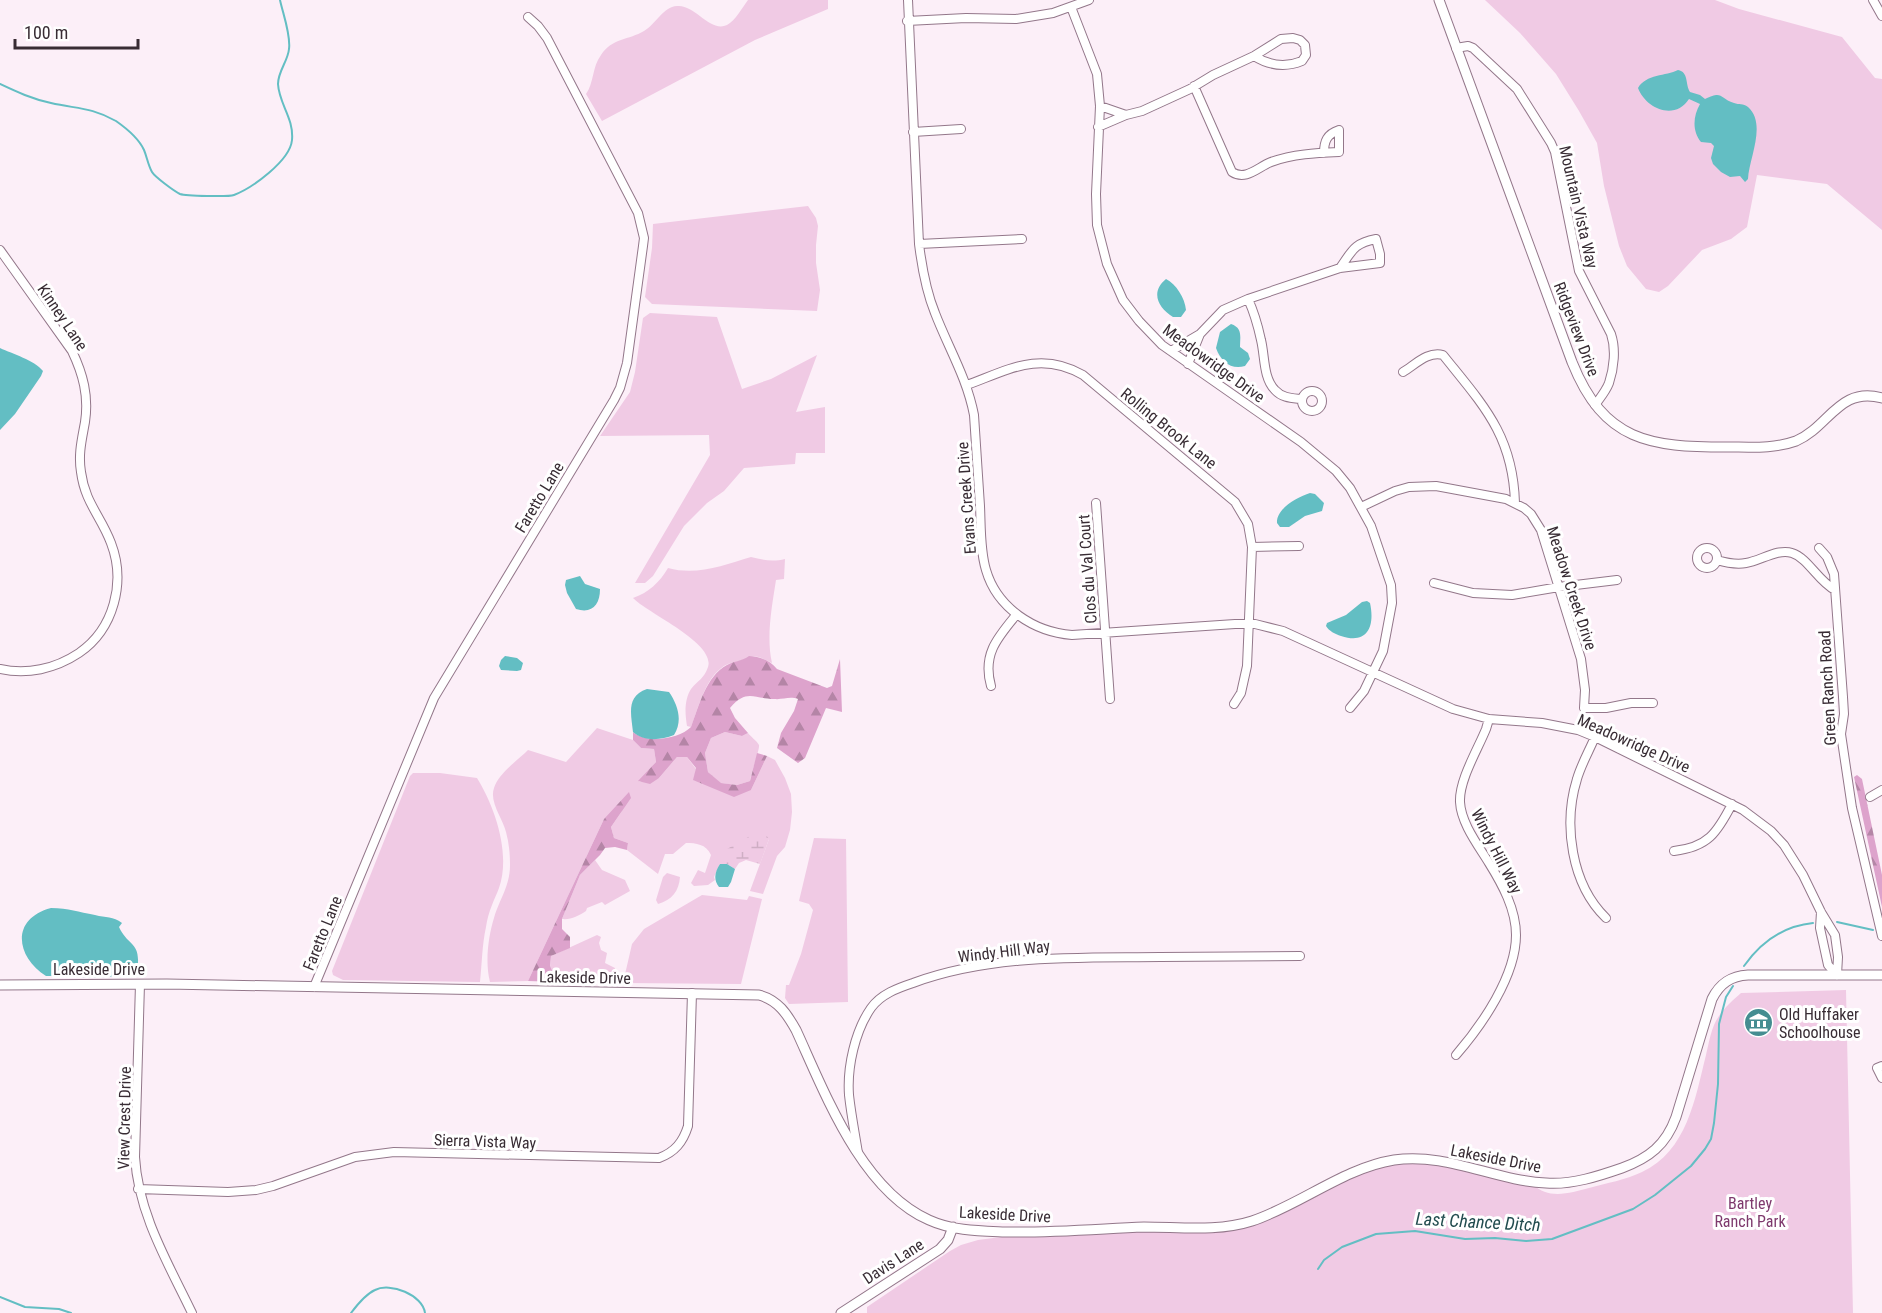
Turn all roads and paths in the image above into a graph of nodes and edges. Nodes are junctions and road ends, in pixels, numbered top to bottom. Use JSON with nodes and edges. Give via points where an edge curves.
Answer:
{"nodes":[{"id":1,"x":908,"y":0,"type":"edge"},
{"id":2,"x":1089,"y":0,"type":"edge"},
{"id":3,"x":1439,"y":0,"type":"edge"},
{"id":4,"x":1873,"y":0,"type":"edge"},
{"id":5,"x":1071,"y":7,"type":"junction"},
{"id":6,"x":1882,"y":16,"type":"edge"},
{"id":7,"x":528,"y":17,"type":"dead end"},
{"id":8,"x":907,"y":21,"type":"junction"},
{"id":9,"x":1456,"y":48,"type":"junction"},
{"id":10,"x":1254,"y":56,"type":"junction"},
{"id":11,"x":1194,"y":86,"type":"junction"},
{"id":12,"x":1100,"y":106,"type":"junction"},
{"id":13,"x":1126,"y":115,"type":"junction"},
{"id":14,"x":1098,"y":127,"type":"junction"},
{"id":15,"x":962,"y":129,"type":"dead end"},
{"id":16,"x":913,"y":132,"type":"junction"},
{"id":17,"x":1324,"y":153,"type":"dead end"},
{"id":18,"x":1022,"y":239,"type":"dead end"},
{"id":19,"x":919,"y":244,"type":"junction"},
{"id":20,"x":0,"y":250,"type":"edge"},
{"id":21,"x":1340,"y":268,"type":"junction"},
{"id":22,"x":1248,"y":299,"type":"junction"},
{"id":23,"x":1200,"y":334,"type":"junction"},
{"id":24,"x":1171,"y":351,"type":"junction"},
{"id":25,"x":1188,"y":364,"type":"junction"},
{"id":26,"x":1403,"y":372,"type":"dead end"},
{"id":27,"x":967,"y":385,"type":"junction"},
{"id":28,"x":1882,"y":398,"type":"edge"},
{"id":29,"x":1301,"y":399,"type":"dead end"},
{"id":30,"x":1595,"y":405,"type":"junction"},
{"id":31,"x":1515,"y":503,"type":"junction"},
{"id":32,"x":1096,"y":504,"type":"dead end"},
{"id":33,"x":1361,"y":507,"type":"junction"},
{"id":34,"x":1299,"y":546,"type":"dead end"},
{"id":35,"x":1252,"y":547,"type":"junction"},
{"id":36,"x":1819,"y":548,"type":"dead end"},
{"id":37,"x":1717,"y":560,"type":"dead end"},
{"id":38,"x":1617,"y":580,"type":"dead end"},
{"id":39,"x":1434,"y":583,"type":"dead end"},
{"id":40,"x":1559,"y":586,"type":"junction"},
{"id":41,"x":1835,"y":590,"type":"junction"},
{"id":42,"x":1017,"y":614,"type":"junction"},
{"id":43,"x":1248,"y":624,"type":"junction"},
{"id":44,"x":1106,"y":633,"type":"junction"},
{"id":45,"x":0,"y":669,"type":"edge"},
{"id":46,"x":1376,"y":674,"type":"junction"},
{"id":47,"x":991,"y":686,"type":"dead end"},
{"id":48,"x":1110,"y":699,"type":"dead end"},
{"id":49,"x":1234,"y":704,"type":"dead end"},
{"id":50,"x":1653,"y":704,"type":"dead end"},
{"id":51,"x":1350,"y":708,"type":"dead end"},
{"id":52,"x":1489,"y":719,"type":"junction"},
{"id":53,"x":1595,"y":737,"type":"junction"},
{"id":54,"x":1882,"y":790,"type":"edge"},
{"id":55,"x":1870,"y":797,"type":"dead end"},
{"id":56,"x":1732,"y":804,"type":"junction"},
{"id":57,"x":1674,"y":851,"type":"dead end"},
{"id":58,"x":1821,"y":912,"type":"junction"},
{"id":59,"x":1606,"y":918,"type":"dead end"},
{"id":60,"x":1882,"y":936,"type":"edge"},
{"id":61,"x":1300,"y":956,"type":"dead end"},
{"id":62,"x":1838,"y":975,"type":"junction"},
{"id":63,"x":1882,"y":975,"type":"edge"},
{"id":64,"x":140,"y":984,"type":"junction"},
{"id":65,"x":0,"y":985,"type":"edge"},
{"id":66,"x":314,"y":987,"type":"junction"},
{"id":67,"x":692,"y":993,"type":"junction"},
{"id":68,"x":1456,"y":1055,"type":"dead end"},
{"id":69,"x":1880,"y":1067,"type":"edge"},
{"id":70,"x":1882,"y":1078,"type":"edge"},
{"id":71,"x":859,"y":1154,"type":"junction"},
{"id":72,"x":138,"y":1190,"type":"junction"},
{"id":73,"x":953,"y":1227,"type":"junction"},
{"id":74,"x":192,"y":1313,"type":"edge"},
{"id":75,"x":841,"y":1313,"type":"edge"}],
"edges":[{"from":1,"to":8,"type":"street","name":"Evans Creek Drive"},
{"from":2,"to":5,"type":"street"},
{"from":3,"to":9,"type":"street","name":"Ridgeview Drive"},
{"from":4,"to":6,"type":"street"},
{"from":5,"to":8,"type":"street","via":[[1016,19]]},
{"from":5,"to":12,"type":"street","name":"Meadowridge Drive","via":[[1097,74]]},
{"from":7,"to":66,"type":"street","name":"Faretto Lane","via":[[547,38],[639,213],[644,238],[627,363],[614,400],[434,698]]},
{"from":8,"to":16,"type":"street","name":"Evans Creek Drive"},
{"from":9,"to":30,"type":"street","name":"Ridgeview Drive","via":[[1572,362]]},
{"from":9,"to":30,"type":"street","name":"Mountain Vista Way","via":[[1473,48],[1512,84],[1555,152],[1579,271],[1614,343],[1608,385]]},
{"from":10,"to":10,"type":"street","via":[[1281,39],[1300,40],[1306,50],[1302,61],[1287,66]]},
{"from":10,"to":11,"type":"street"},
{"from":11,"to":13,"type":"street"},
{"from":11,"to":17,"type":"street","via":[[1232,172],[1238,176],[1286,157]]},
{"from":12,"to":13,"type":"street"},
{"from":12,"to":14,"type":"street","name":"Meadowridge Drive"},
{"from":13,"to":14,"type":"street"},
{"from":14,"to":24,"type":"street","name":"Meadowridge Drive","via":[[1097,225],[1107,264],[1123,300]]},
{"from":15,"to":16,"type":"street"},
{"from":16,"to":19,"type":"street","name":"Evans Creek Drive"},
{"from":18,"to":19,"type":"street"},
{"from":19,"to":27,"type":"street","name":"Evans Creek Drive","via":[[934,313]]},
{"from":20,"to":45,"type":"street","name":"Kinney Lane","via":[[79,366],[86,406],[80,471],[91,506],[111,542],[118,577],[110,616],[86,648],[43,669]]},
{"from":21,"to":21,"type":"street","via":[[1380,263],[1376,239],[1354,247]]},
{"from":21,"to":22,"type":"street"},
{"from":22,"to":23,"type":"street","via":[[1223,310]]},
{"from":22,"to":29,"type":"street","via":[[1270,384],[1283,396]]},
{"from":23,"to":24,"type":"street"},
{"from":23,"to":25,"type":"street"},
{"from":24,"to":25,"type":"street","name":"Meadowridge Drive"},
{"from":25,"to":33,"type":"street","name":"Meadowridge Drive","via":[[1319,456],[1350,488]]},
{"from":26,"to":31,"type":"street","via":[[1435,353],[1443,355],[1497,428],[1507,449]]},
{"from":27,"to":35,"type":"street","name":"Rolling Brook Lane","via":[[1026,364],[1051,363],[1073,369],[1227,494],[1245,518]]},
{"from":27,"to":42,"type":"street","name":"Evans Creek Drive","via":[[974,415],[983,558],[995,589]]},
{"from":28,"to":30,"type":"street","name":"Ridgeview Drive","via":[[1862,395],[1851,399],[1804,437],[1765,447],[1683,447],[1657,443],[1622,429]]},
{"from":31,"to":33,"type":"street","name":"Meadow Creek Drive","via":[[1422,485],[1395,490]]},
{"from":31,"to":40,"type":"street","name":"Meadow Creek Drive","via":[[1537,522]]},
{"from":32,"to":44,"type":"street","name":"Clos du Val Court"},
{"from":33,"to":46,"type":"street","name":"Meadowridge Drive","via":[[1392,593]]},
{"from":34,"to":35,"type":"street"},
{"from":35,"to":43,"type":"street","name":"Rolling Brook Lane"},
{"from":36,"to":41,"type":"street","name":"Green Ranch Road","via":[[1831,565]]},
{"from":37,"to":41,"type":"street","via":[[1739,564],[1788,552]]},
{"from":38,"to":40,"type":"street"},
{"from":39,"to":40,"type":"street","via":[[1493,595],[1531,593]]},
{"from":40,"to":50,"type":"street","name":"Meadow Creek Drive","via":[[1581,659],[1584,708]]},
{"from":41,"to":60,"type":"street","name":"Green Ranch Road","via":[[1844,706],[1842,742],[1852,808]]},
{"from":42,"to":44,"type":"street","name":"Evans Creek Drive","via":[[1034,626],[1058,634]]},
{"from":42,"to":47,"type":"street","via":[[990,653]]},
{"from":43,"to":44,"type":"street","name":"Evans Creek Drive"},
{"from":43,"to":46,"type":"street","name":"Evans Creek Drive","via":[[1284,631]]},
{"from":43,"to":49,"type":"street","name":"Rolling Brook Lane","via":[[1247,666],[1241,693]]},
{"from":44,"to":48,"type":"street","name":"Clos du Val Court"},
{"from":46,"to":51,"type":"street"},
{"from":46,"to":52,"type":"street","name":"Meadowridge Drive","via":[[1453,709]]},
{"from":52,"to":53,"type":"street","name":"Meadowridge Drive","via":[[1560,726]]},
{"from":52,"to":68,"type":"street","name":"Windy Hill Way","via":[[1460,792],[1460,804],[1463,818],[1500,880],[1516,934],[1506,978],[1476,1032]]},
{"from":53,"to":56,"type":"street","name":"Meadowridge Drive"},
{"from":53,"to":59,"type":"street","via":[[1576,780],[1570,831],[1581,879],[1595,908]]},
{"from":54,"to":55,"type":"street"},
{"from":56,"to":57,"type":"street","via":[[1722,824],[1705,842]]},
{"from":56,"to":58,"type":"street","name":"Meadowridge Drive","via":[[1758,820],[1790,853]]},
{"from":58,"to":62,"type":"street","via":[[1834,935]]},
{"from":58,"to":62,"type":"street","via":[[1820,928],[1828,965]]},
{"from":61,"to":71,"type":"street","name":"Windy Hill Way","via":[[1028,959],[954,971],[891,992],[867,1015],[851,1062],[849,1098]]},
{"from":62,"to":63,"type":"street","name":"Lakeside Drive"},
{"from":62,"to":73,"type":"street","name":"Lakeside Drive","via":[[1742,975],[1723,983],[1712,999],[1676,1117],[1665,1140],[1644,1158],[1600,1174],[1542,1183],[1435,1161],[1399,1160],[1367,1168],[1233,1226],[1054,1232]]},
{"from":64,"to":65,"type":"street","name":"Lakeside Drive"},
{"from":64,"to":66,"type":"street","name":"Lakeside Drive"},
{"from":64,"to":72,"type":"street","name":"View Crest Drive","via":[[135,1157]]},
{"from":66,"to":67,"type":"street","name":"Lakeside Drive"},
{"from":67,"to":71,"type":"street","name":"Lakeside Drive","via":[[759,995],[777,1004],[796,1030]]},
{"from":67,"to":72,"type":"street","name":"Sierra Vista Way","via":[[688,1126],[681,1143],[668,1155],[651,1159],[384,1152],[355,1156],[256,1190]]},
{"from":69,"to":70,"type":"street"},
{"from":71,"to":73,"type":"street","name":"Lakeside Drive","via":[[906,1208]]},
{"from":72,"to":74,"type":"street","name":"View Crest Drive"},
{"from":73,"to":75,"type":"street","name":"Davis Lane","via":[[940,1249]]}]}
